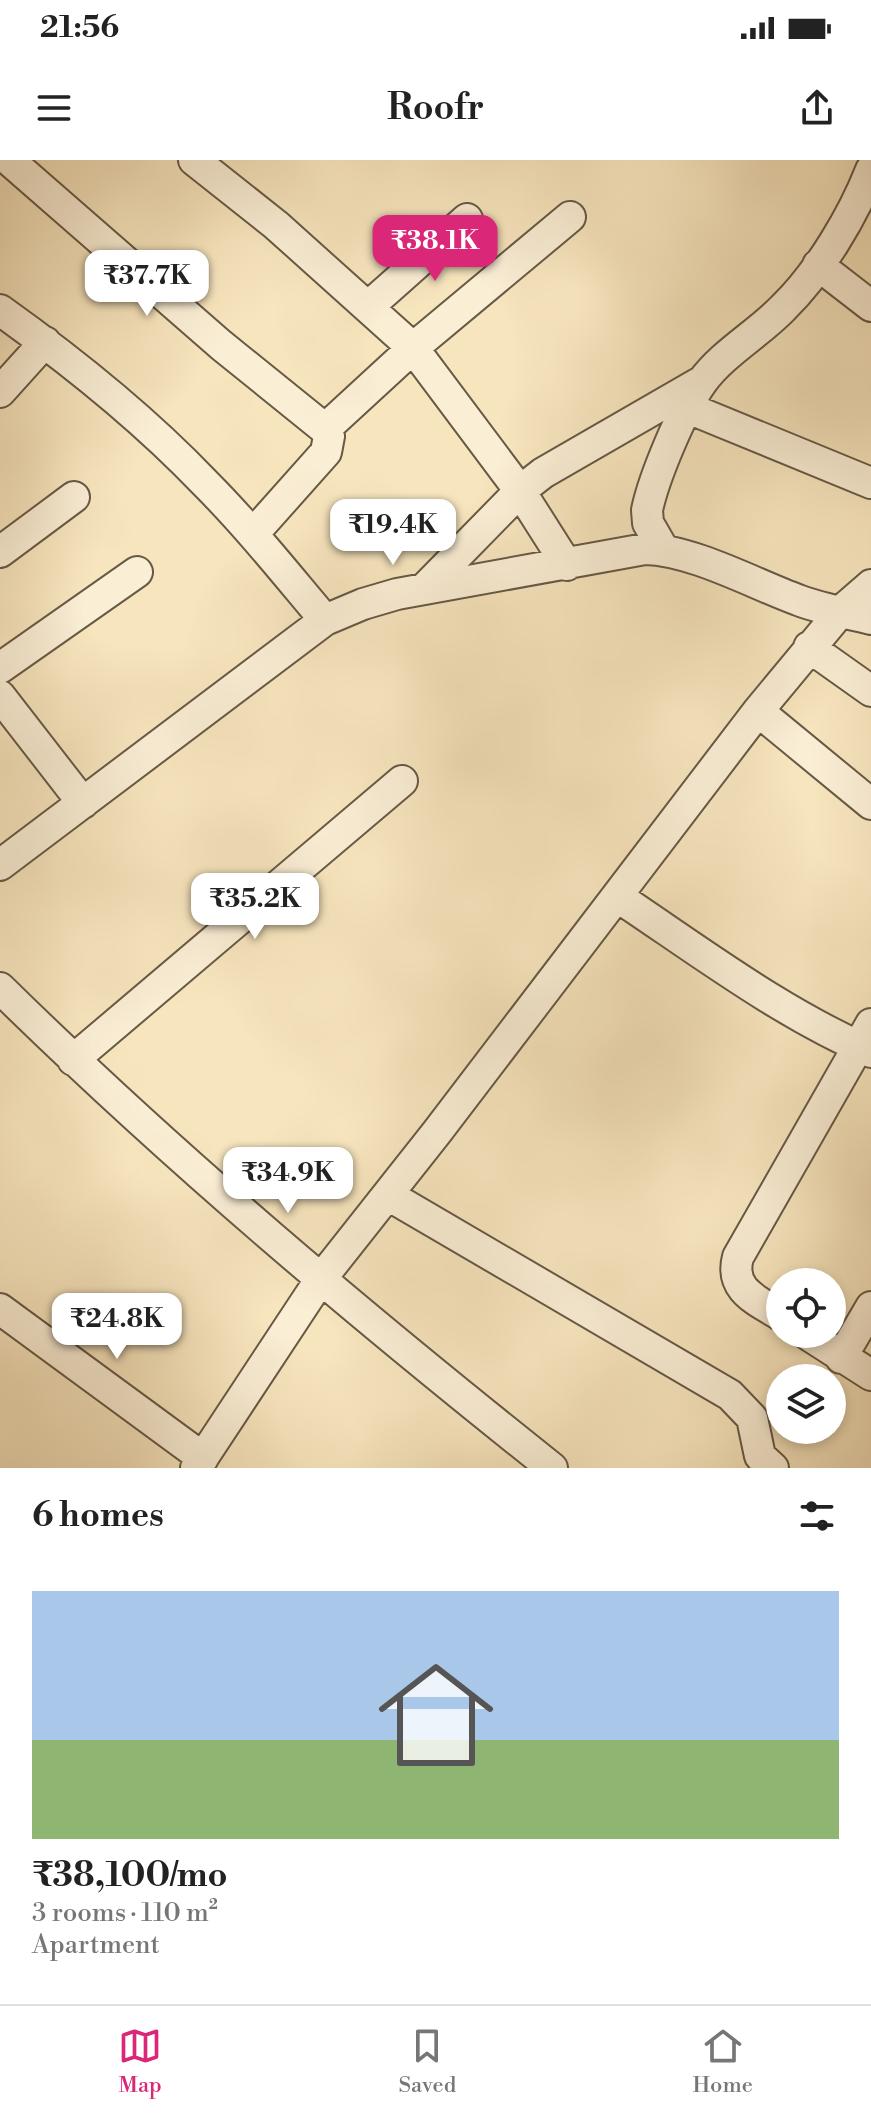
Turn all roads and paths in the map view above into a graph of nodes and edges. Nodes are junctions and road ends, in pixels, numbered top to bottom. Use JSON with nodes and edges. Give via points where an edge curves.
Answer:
{"nodes":[{"id":1,"x":9,"y":160,"type":"edge"},
{"id":2,"x":213,"y":165,"type":"edge"},
{"id":3,"x":868,"y":188,"type":"edge"},
{"id":4,"x":570,"y":217,"type":"dead end"},
{"id":5,"x":467,"y":219,"type":"dead end"},
{"id":6,"x":818,"y":265,"type":"junction"},
{"id":7,"x":871,"y":306,"type":"edge"},
{"id":8,"x":368,"y":307,"type":"junction"},
{"id":9,"x":0,"y":310,"type":"edge"},
{"id":10,"x":45,"y":342,"type":"junction"},
{"id":11,"x":413,"y":348,"type":"junction"},
{"id":12,"x":0,"y":392,"type":"edge"},
{"id":13,"x":678,"y":405,"type":"junction"},
{"id":14,"x":325,"y":429,"type":"junction"},
{"id":15,"x":871,"y":483,"type":"edge"},
{"id":16,"x":520,"y":491,"type":"junction"},
{"id":17,"x":74,"y":497,"type":"dead end"},
{"id":18,"x":253,"y":534,"type":"junction"},
{"id":19,"x":663,"y":549,"type":"junction"},
{"id":20,"x":0,"y":552,"type":"edge"},
{"id":21,"x":567,"y":565,"type":"junction"},
{"id":22,"x":137,"y":572,"type":"dead end"},
{"id":23,"x":871,"y":585,"type":"edge"},
{"id":24,"x":424,"y":589,"type":"junction"},
{"id":25,"x":841,"y":611,"type":"junction"},
{"id":26,"x":871,"y":619,"type":"edge"},
{"id":27,"x":325,"y":620,"type":"junction"},
{"id":28,"x":809,"y":647,"type":"junction"},
{"id":29,"x":0,"y":668,"type":"edge"},
{"id":30,"x":871,"y":691,"type":"edge"},
{"id":31,"x":0,"y":696,"type":"edge"},
{"id":32,"x":758,"y":711,"type":"junction"},
{"id":33,"x":402,"y":781,"type":"dead end"},
{"id":34,"x":83,"y":803,"type":"junction"},
{"id":35,"x":871,"y":804,"type":"edge"},
{"id":36,"x":0,"y":865,"type":"edge"},
{"id":37,"x":618,"y":897,"type":"junction"},
{"id":38,"x":6,"y":1006,"type":"edge"},
{"id":39,"x":867,"y":1041,"type":"edge"},
{"id":40,"x":73,"y":1060,"type":"junction"},
{"id":41,"x":388,"y":1195,"type":"junction"},
{"id":42,"x":320,"y":1280,"type":"junction"},
{"id":43,"x":766,"y":1305,"type":"edge"},
{"id":44,"x":871,"y":1307,"type":"edge"},
{"id":45,"x":0,"y":1309,"type":"edge"},
{"id":46,"x":827,"y":1348,"type":"edge"},
{"id":47,"x":841,"y":1358,"type":"junction"},
{"id":48,"x":871,"y":1375,"type":"edge"},
{"id":49,"x":199,"y":1463,"type":"edge"},
{"id":50,"x":552,"y":1468,"type":"edge"},
{"id":51,"x":773,"y":1468,"type":"edge"}],
"edges":[{"from":1,"to":14,"type":"street"},
{"from":2,"to":8,"type":"street"},
{"from":3,"to":6,"type":"street"},
{"from":4,"to":11,"type":"street"},
{"from":5,"to":8,"type":"street"},
{"from":6,"to":7,"type":"street"},
{"from":6,"to":13,"type":"street","via":[[785,307]]},
{"from":8,"to":11,"type":"street"},
{"from":9,"to":10,"type":"street"},
{"from":10,"to":12,"type":"street"},
{"from":10,"to":18,"type":"street","via":[[162,441]]},
{"from":11,"to":14,"type":"street"},
{"from":11,"to":16,"type":"street"},
{"from":13,"to":15,"type":"street"},
{"from":13,"to":16,"type":"street","via":[[543,473]]},
{"from":13,"to":19,"type":"street","via":[[647,510],[648,523]]},
{"from":14,"to":18,"type":"street","via":[[326,452]]},
{"from":16,"to":21,"type":"street"},
{"from":16,"to":24,"type":"street"},
{"from":17,"to":20,"type":"street"},
{"from":18,"to":27,"type":"street"},
{"from":19,"to":21,"type":"street"},
{"from":19,"to":25,"type":"street"},
{"from":21,"to":24,"type":"street"},
{"from":22,"to":29,"type":"street"},
{"from":23,"to":25,"type":"street"},
{"from":24,"to":27,"type":"street"},
{"from":25,"to":26,"type":"street"},
{"from":25,"to":28,"type":"street"},
{"from":27,"to":34,"type":"street"},
{"from":28,"to":30,"type":"street"},
{"from":28,"to":32,"type":"street"},
{"from":31,"to":34,"type":"street"},
{"from":32,"to":35,"type":"street"},
{"from":32,"to":37,"type":"street"},
{"from":33,"to":40,"type":"street"},
{"from":34,"to":36,"type":"street"},
{"from":37,"to":39,"type":"street","via":[[743,980]]},
{"from":37,"to":41,"type":"street"},
{"from":38,"to":40,"type":"street"},
{"from":39,"to":43,"type":"street","via":[[738,1257],[737,1281]]},
{"from":40,"to":42,"type":"street"},
{"from":41,"to":42,"type":"street"},
{"from":41,"to":51,"type":"street","via":[[730,1395],[752,1418],[760,1456]]},
{"from":42,"to":49,"type":"street"},
{"from":42,"to":50,"type":"street"},
{"from":44,"to":47,"type":"street"},
{"from":45,"to":49,"type":"street"},
{"from":46,"to":47,"type":"street"},
{"from":47,"to":48,"type":"street"}]}
